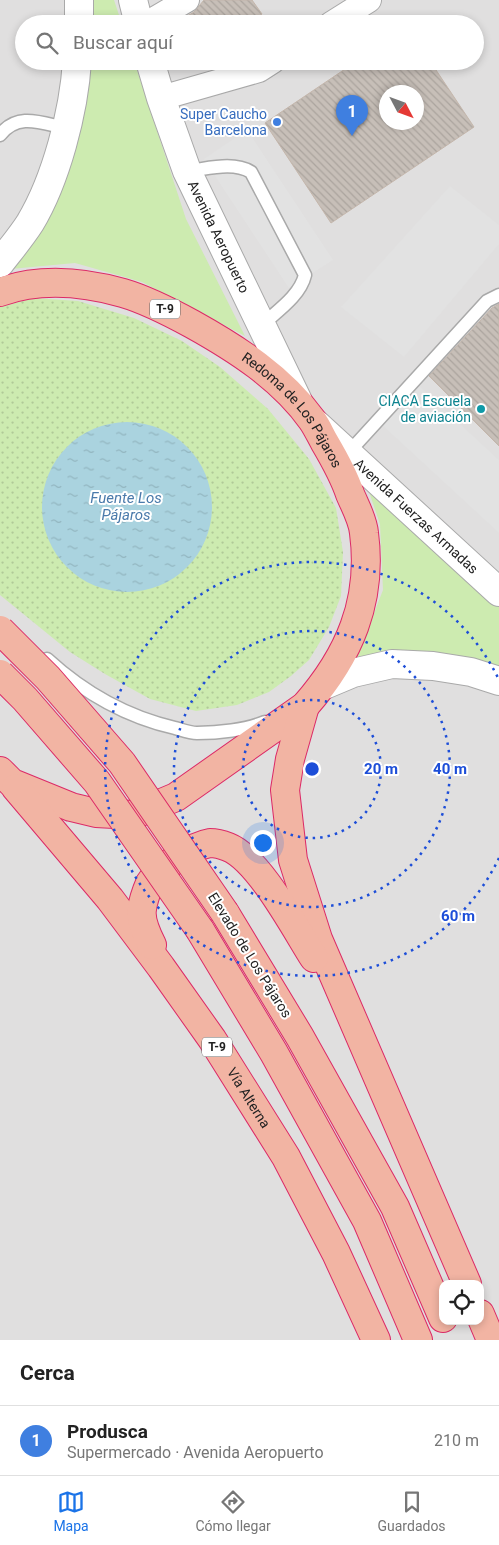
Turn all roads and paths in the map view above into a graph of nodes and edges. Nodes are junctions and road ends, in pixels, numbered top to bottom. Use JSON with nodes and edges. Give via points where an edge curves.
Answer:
{"nodes":[{"id":1,"x":79,"y":0,"type":"edge"},
{"id":2,"x":132,"y":0,"type":"edge"},
{"id":3,"x":187,"y":0,"type":"edge"},
{"id":4,"x":368,"y":0,"type":"edge"},
{"id":5,"x":79,"y":15,"type":"edge"},
{"id":6,"x":136,"y":15,"type":"edge"},
{"id":7,"x":161,"y":15,"type":"edge"},
{"id":8,"x":345,"y":15,"type":"edge"},
{"id":9,"x":76,"y":70,"type":"edge"},
{"id":10,"x":153,"y":70,"type":"edge"},
{"id":11,"x":259,"y":70,"type":"edge"},
{"id":12,"x":161,"y":98,"type":"junction"},
{"id":13,"x":65,"y":128,"type":"junction"},
{"id":14,"x":0,"y":135,"type":"edge"},
{"id":15,"x":187,"y":171,"type":"junction"},
{"id":16,"x":0,"y":263,"type":"edge"},
{"id":17,"x":0,"y":292,"type":"edge"},
{"id":18,"x":499,"y":295,"type":"edge"},
{"id":19,"x":262,"y":325,"type":"junction"},
{"id":20,"x":307,"y":414,"type":"junction"},
{"id":21,"x":349,"y":452,"type":"junction"},
{"id":22,"x":496,"y":583,"type":"edge"},
{"id":23,"x":3,"y":625,"type":"edge"},
{"id":24,"x":0,"y":674,"type":"edge"},
{"id":25,"x":499,"y":681,"type":"edge"},
{"id":26,"x":313,"y":696,"type":"junction"},
{"id":27,"x":6,"y":777,"type":"edge"},
{"id":28,"x":161,"y":967,"type":"junction"},
{"id":29,"x":356,"y":1025,"type":"junction"},
{"id":30,"x":465,"y":1280,"type":"edge"},
{"id":31,"x":439,"y":1311,"type":"edge"},
{"id":32,"x":484,"y":1323,"type":"edge"},
{"id":33,"x":445,"y":1325,"type":"edge"},
{"id":34,"x":376,"y":1340,"type":"edge"},
{"id":35,"x":418,"y":1340,"type":"edge"},
{"id":36,"x":452,"y":1340,"type":"edge"},
{"id":37,"x":491,"y":1340,"type":"edge"}],
"edges":[{"from":1,"to":5,"type":"street"},
{"from":2,"to":6,"type":"street"},
{"from":3,"to":7,"type":"street"},
{"from":4,"to":8,"type":"street"},
{"from":9,"to":13,"type":"street"},
{"from":10,"to":12,"type":"street","name":"Avenida Aeropuerto"},
{"from":11,"to":12,"type":"street"},
{"from":12,"to":15,"type":"street","name":"Avenida Aeropuerto"},
{"from":13,"to":14,"type":"lane","via":[[24,120],[13,123]]},
{"from":13,"to":16,"type":"street","via":[[54,170],[30,222]]},
{"from":15,"to":19,"type":"street","name":"Avenida Aeropuerto"},
{"from":15,"to":19,"type":"lane","via":[[233,166],[251,172],[306,275],[295,295]]},
{"from":17,"to":20,"type":"highway","name":"Redoma de Los Pájaros","number":"T-9","via":[[41,284],[80,284],[124,293],[166,309],[248,358],[275,380]]},
{"from":18,"to":21,"type":"lane","via":[[487,301]]},
{"from":19,"to":20,"type":"street","name":"Avenida Aeropuerto"},
{"from":20,"to":21,"type":"street","name":"Avenida Fuerzas Armadas","number":"T-9"},
{"from":20,"to":26,"type":"highway","name":"Redoma de Los Pájaros","number":"T-9","via":[[342,472],[364,531],[366,562],[364,594],[354,628],[342,656]]},
{"from":21,"to":22,"type":"street","name":"Avenida Fuerzas Armadas","number":"T-9"},
{"from":23,"to":26,"type":"lane","via":[[105,702],[154,723],[196,733],[252,728]]},
{"from":23,"to":31,"type":"highway","name":"Elevado de Los Pájaros","bridge":true,"via":[[122,763],[226,913],[395,1207]]},
{"from":24,"to":35,"type":"highway","bridge":true,"via":[[97,782],[200,930],[274,1052],[367,1221]]},
{"from":25,"to":26,"type":"street","number":"T-9","via":[[471,672],[392,664],[353,673]]},
{"from":26,"to":27,"type":"highway","name":"Redoma de Los Pájaros","number":"T-9","via":[[176,797],[133,815],[96,813],[71,807]]},
{"from":26,"to":29,"type":"highway","number":"T-9","via":[[290,759],[285,790],[293,860],[318,939]]},
{"from":27,"to":28,"type":"highway","name":"Vía Alterna","number":"T-9","via":[[60,838]]},
{"from":28,"to":29,"type":"highway","number":"T-9","via":[[144,929],[141,910],[150,883],[173,860],[198,847],[211,843],[229,847],[246,860],[271,890]]},
{"from":28,"to":34,"type":"highway","name":"Vía Alterna","number":"T-9","via":[[212,1039],[286,1156]]},
{"from":29,"to":30,"type":"highway","number":"T-9"},
{"from":32,"to":37,"type":"highway"},
{"from":33,"to":36,"type":"highway","name":"Elevado de Los Pájaros"}]}
